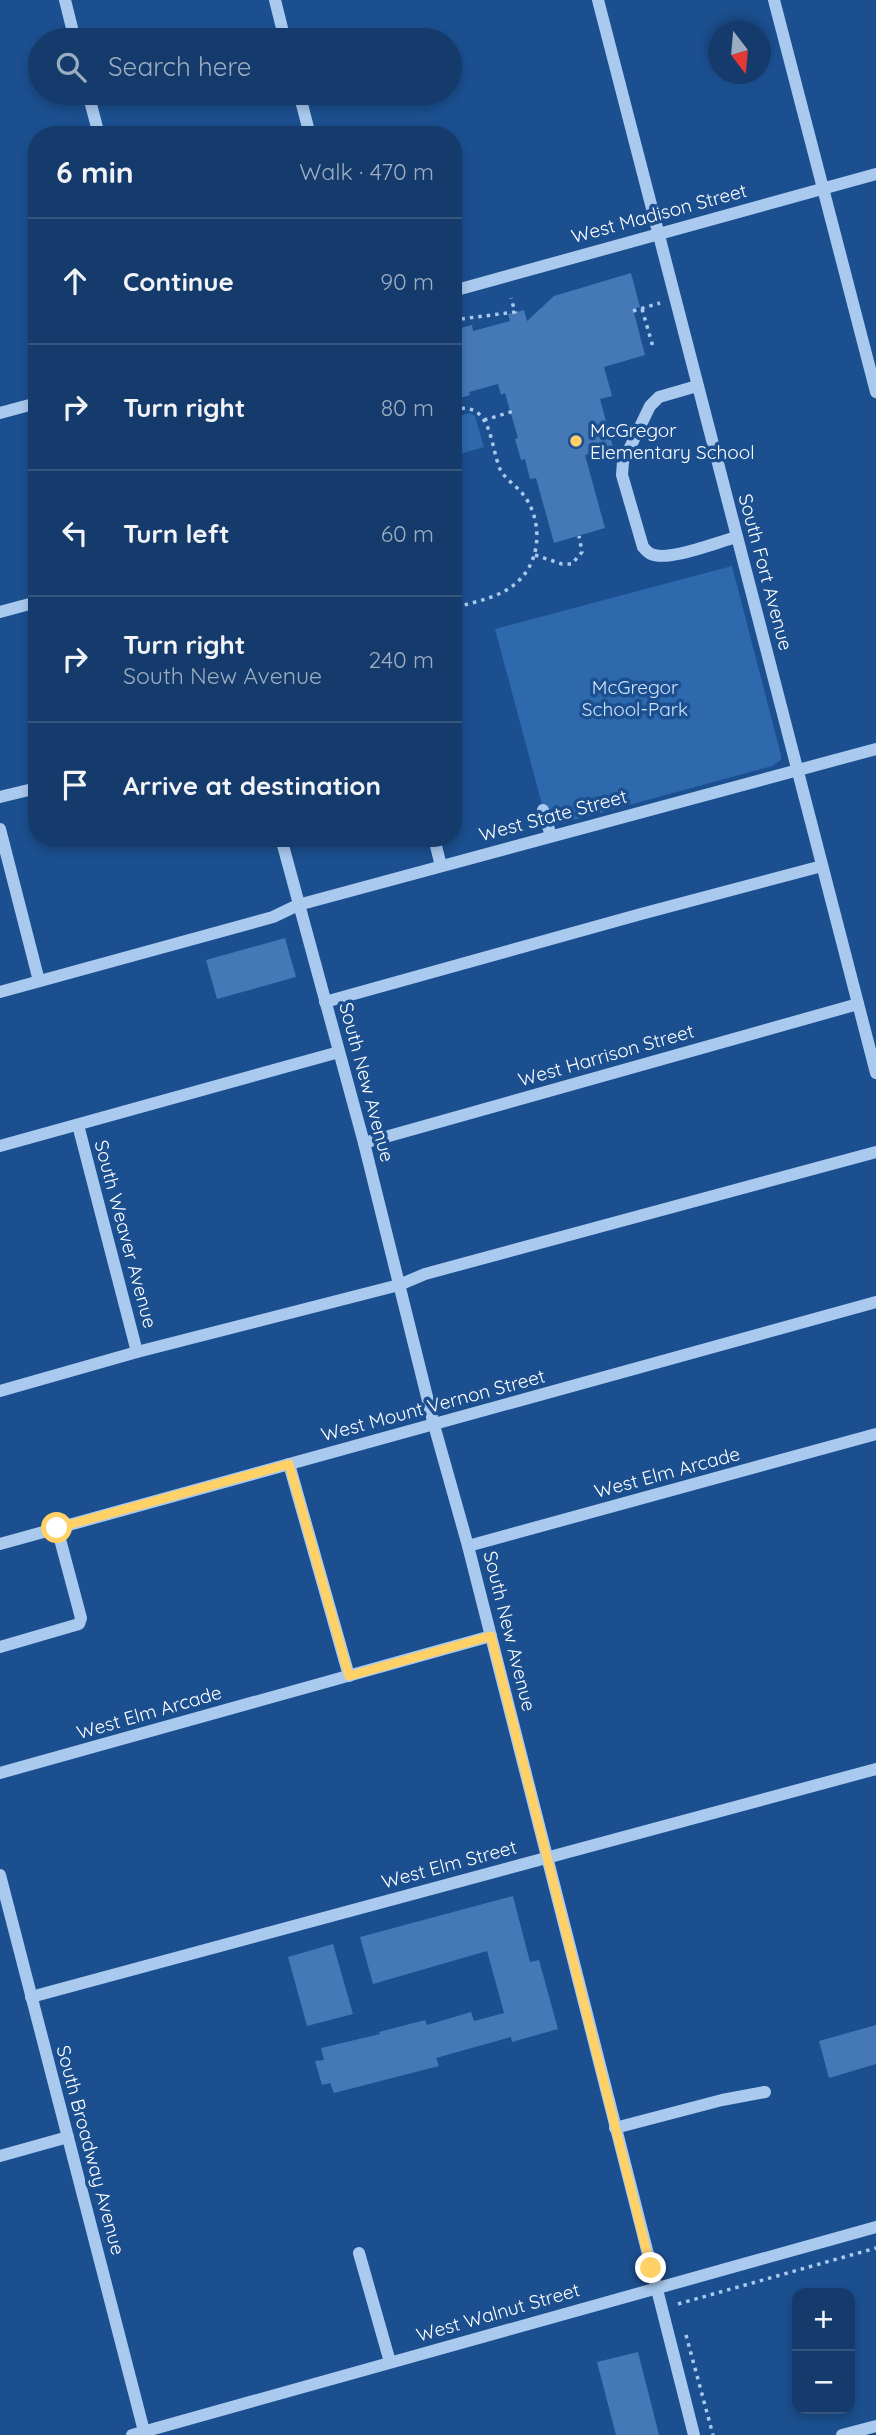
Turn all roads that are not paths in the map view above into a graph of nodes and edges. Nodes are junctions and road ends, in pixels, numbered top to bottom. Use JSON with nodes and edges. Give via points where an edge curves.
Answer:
{"nodes":[{"id":1,"x":65,"y":0,"type":"edge"},
{"id":2,"x":275,"y":0,"type":"edge"},
{"id":3,"x":598,"y":0,"type":"edge"},
{"id":4,"x":774,"y":0,"type":"edge"},
{"id":5,"x":72,"y":28,"type":"edge"},
{"id":6,"x":282,"y":28,"type":"edge"},
{"id":7,"x":91,"y":105,"type":"edge"},
{"id":8,"x":302,"y":105,"type":"edge"},
{"id":9,"x":97,"y":126,"type":"edge"},
{"id":10,"x":308,"y":126,"type":"edge"},
{"id":11,"x":876,"y":174,"type":"edge"},
{"id":12,"x":823,"y":188,"type":"junction"},
{"id":13,"x":658,"y":233,"type":"junction"},
{"id":14,"x":462,"y":288,"type":"edge"},
{"id":15,"x":697,"y":386,"type":"junction"},
{"id":16,"x":876,"y":392,"type":"edge"},
{"id":17,"x":28,"y":405,"type":"edge"},
{"id":18,"x":0,"y":413,"type":"edge"},
{"id":19,"x":737,"y":537,"type":"junction"},
{"id":20,"x":28,"y":604,"type":"edge"},
{"id":21,"x":0,"y":612,"type":"edge"},
{"id":22,"x":876,"y":750,"type":"edge"},
{"id":23,"x":798,"y":771,"type":"junction"},
{"id":24,"x":28,"y":790,"type":"edge"},
{"id":25,"x":0,"y":797,"type":"edge"},
{"id":26,"x":544,"y":810,"type":"dead end"},
{"id":27,"x":0,"y":830,"type":"edge"},
{"id":28,"x":551,"y":836,"type":"junction"},
{"id":29,"x":283,"y":847,"type":"edge"},
{"id":30,"x":437,"y":847,"type":"edge"},
{"id":31,"x":441,"y":866,"type":"junction"},
{"id":32,"x":822,"y":866,"type":"junction"},
{"id":33,"x":298,"y":905,"type":"junction"},
{"id":34,"x":38,"y":982,"type":"junction"},
{"id":35,"x":0,"y":992,"type":"edge"},
{"id":36,"x":325,"y":1002,"type":"junction"},
{"id":37,"x":858,"y":1004,"type":"junction"},
{"id":38,"x":339,"y":1052,"type":"junction"},
{"id":39,"x":876,"y":1073,"type":"edge"},
{"id":40,"x":78,"y":1125,"type":"junction"},
{"id":41,"x":364,"y":1143,"type":"junction"},
{"id":42,"x":0,"y":1146,"type":"edge"},
{"id":43,"x":876,"y":1152,"type":"edge"},
{"id":44,"x":399,"y":1285,"type":"junction"},
{"id":45,"x":876,"y":1303,"type":"edge"},
{"id":46,"x":138,"y":1352,"type":"junction"},
{"id":47,"x":0,"y":1391,"type":"edge"},
{"id":48,"x":434,"y":1424,"type":"junction"},
{"id":49,"x":876,"y":1434,"type":"edge"},
{"id":50,"x":289,"y":1464,"type":"junction"},
{"id":51,"x":57,"y":1528,"type":"junction"},
{"id":52,"x":0,"y":1544,"type":"edge"},
{"id":53,"x":468,"y":1546,"type":"junction"},
{"id":54,"x":491,"y":1636,"type":"junction"},
{"id":55,"x":0,"y":1647,"type":"edge"},
{"id":56,"x":349,"y":1676,"type":"junction"},
{"id":57,"x":876,"y":1769,"type":"edge"},
{"id":58,"x":0,"y":1773,"type":"edge"},
{"id":59,"x":547,"y":1857,"type":"junction"},
{"id":60,"x":0,"y":1875,"type":"edge"},
{"id":61,"x":31,"y":1997,"type":"junction"},
{"id":62,"x":765,"y":2092,"type":"dead end"},
{"id":63,"x":615,"y":2128,"type":"junction"},
{"id":64,"x":68,"y":2137,"type":"junction"},
{"id":65,"x":0,"y":2156,"type":"edge"},
{"id":66,"x":876,"y":2227,"type":"edge"},
{"id":67,"x":359,"y":2253,"type":"dead end"},
{"id":68,"x":656,"y":2288,"type":"junction"},
{"id":69,"x":390,"y":2362,"type":"junction"},
{"id":70,"x":876,"y":2426,"type":"edge"},
{"id":71,"x":140,"y":2434,"type":"edge"},
{"id":72,"x":694,"y":2435,"type":"edge"},
{"id":73,"x":842,"y":2435,"type":"edge"}],
"edges":[{"from":1,"to":5,"type":"street"},
{"from":2,"to":6,"type":"street"},
{"from":3,"to":13,"type":"street","name":"South Fort Avenue"},
{"from":4,"to":12,"type":"street"},
{"from":7,"to":9,"type":"street"},
{"from":8,"to":10,"type":"street"},
{"from":11,"to":12,"type":"street","name":"West Madison Street"},
{"from":12,"to":13,"type":"street","name":"West Madison Street"},
{"from":12,"to":16,"type":"street"},
{"from":13,"to":14,"type":"street","name":"West Madison Street"},
{"from":13,"to":15,"type":"street","name":"South Fort Avenue"},
{"from":15,"to":19,"type":"street","name":"South Fort Avenue"},
{"from":15,"to":19,"type":"street","via":[[659,397],[650,406],[623,462],[622,475],[649,554],[676,554]]},
{"from":17,"to":18,"type":"street"},
{"from":19,"to":23,"type":"street","name":"South Fort Avenue"},
{"from":20,"to":21,"type":"street"},
{"from":22,"to":23,"type":"street","name":"West State Street"},
{"from":23,"to":28,"type":"street","name":"West State Street"},
{"from":23,"to":32,"type":"street","name":"South Fort Avenue"},
{"from":24,"to":25,"type":"street"},
{"from":26,"to":28,"type":"street"},
{"from":27,"to":34,"type":"street"},
{"from":28,"to":31,"type":"street","name":"West State Street"},
{"from":29,"to":33,"type":"street","name":"South New Avenue"},
{"from":30,"to":31,"type":"street"},
{"from":31,"to":33,"type":"street","name":"West State Street"},
{"from":32,"to":36,"type":"street"},
{"from":32,"to":37,"type":"street","name":"South Fort Avenue"},
{"from":33,"to":34,"type":"street","name":"West State Street","via":[[273,917]]},
{"from":33,"to":36,"type":"street","name":"South New Avenue"},
{"from":34,"to":35,"type":"street","name":"West State Street"},
{"from":36,"to":38,"type":"street","name":"South New Avenue"},
{"from":37,"to":39,"type":"street","name":"South Fort Avenue"},
{"from":37,"to":41,"type":"street","name":"West Harrison Street"},
{"from":38,"to":40,"type":"street"},
{"from":38,"to":41,"type":"street","name":"South New Avenue"},
{"from":40,"to":42,"type":"street"},
{"from":40,"to":46,"type":"street","name":"South Weaver Avenue"},
{"from":41,"to":44,"type":"street","name":"South New Avenue"},
{"from":43,"to":44,"type":"street","via":[[425,1273]]},
{"from":44,"to":46,"type":"street"},
{"from":44,"to":48,"type":"street","name":"South New Avenue"},
{"from":45,"to":48,"type":"street","name":"West Mount Vernon Street"},
{"from":46,"to":47,"type":"street"},
{"from":48,"to":50,"type":"street","name":"West Mount Vernon Street"},
{"from":48,"to":53,"type":"street","name":"South New Avenue"},
{"from":49,"to":53,"type":"street","name":"West Elm Arcade"},
{"from":50,"to":51,"type":"street","name":"West Mount Vernon Street"},
{"from":50,"to":56,"type":"street"},
{"from":51,"to":52,"type":"street","name":"West Mount Vernon Street"},
{"from":51,"to":55,"type":"street","via":[[79,1624]]},
{"from":53,"to":54,"type":"street","name":"South New Avenue"},
{"from":54,"to":56,"type":"street","name":"West Elm Arcade"},
{"from":54,"to":59,"type":"street","name":"South New Avenue"},
{"from":56,"to":58,"type":"street","name":"West Elm Arcade"},
{"from":57,"to":59,"type":"street","name":"West Elm Street"},
{"from":59,"to":61,"type":"street","name":"West Elm Street"},
{"from":59,"to":63,"type":"street","name":"South New Avenue"},
{"from":60,"to":61,"type":"street","name":"South Broadway Avenue"},
{"from":61,"to":64,"type":"street","name":"South Broadway Avenue"},
{"from":62,"to":63,"type":"street"},
{"from":63,"to":68,"type":"street","name":"South New Avenue"},
{"from":64,"to":65,"type":"street"},
{"from":64,"to":71,"type":"street","name":"South Broadway Avenue"},
{"from":66,"to":68,"type":"street","name":"West Walnut Street"},
{"from":67,"to":69,"type":"street"},
{"from":68,"to":69,"type":"street","name":"West Walnut Street"},
{"from":68,"to":72,"type":"street","name":"South New Avenue"},
{"from":69,"to":71,"type":"street","name":"West Walnut Street"},
{"from":70,"to":73,"type":"street"}]}
